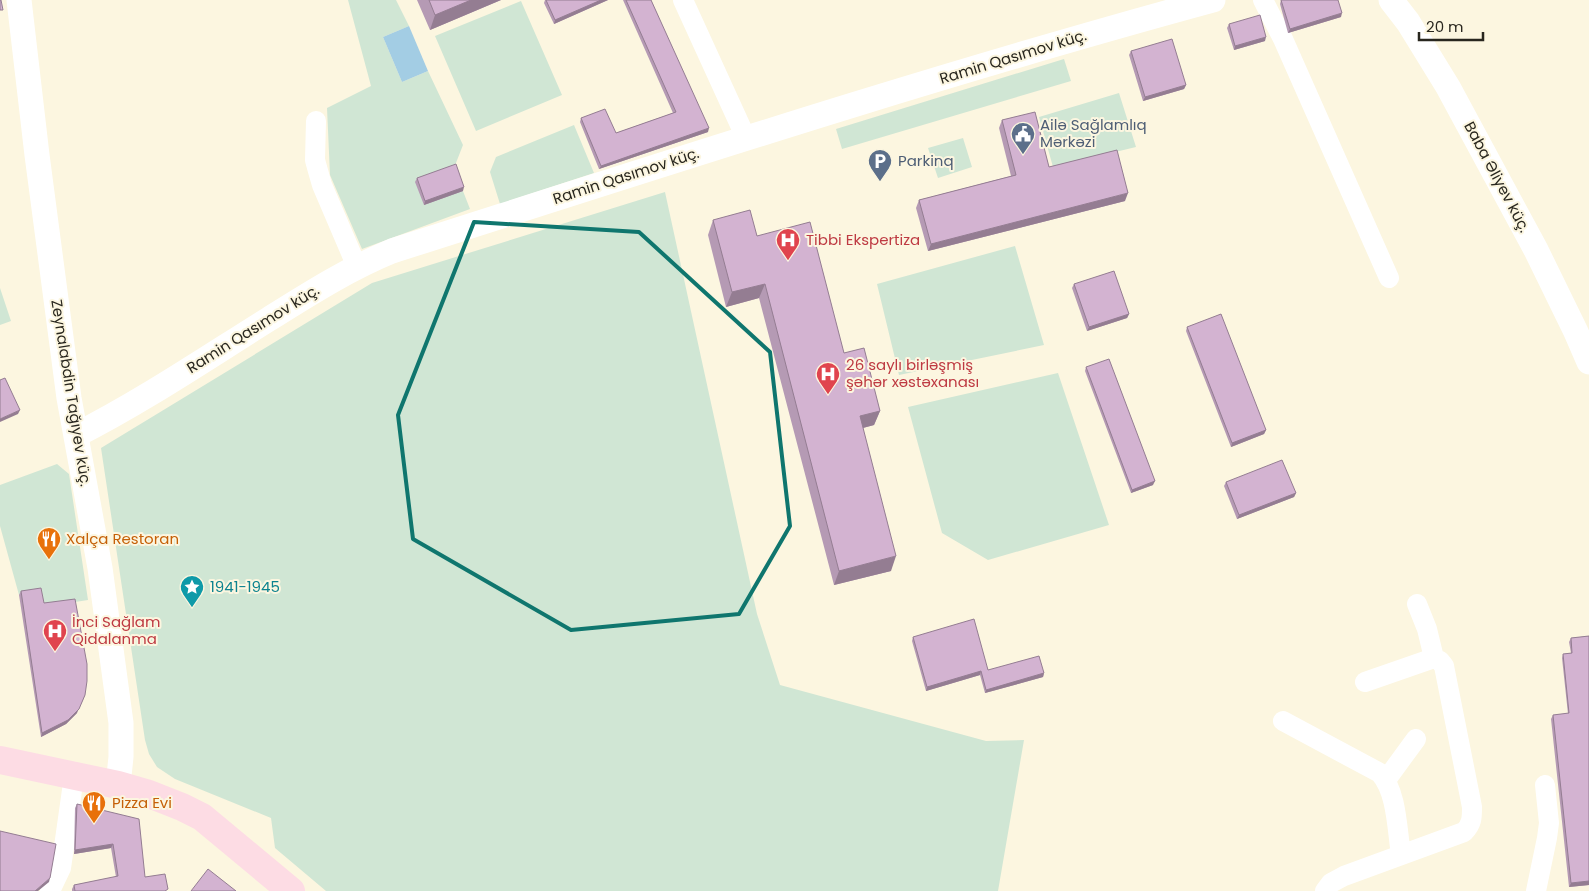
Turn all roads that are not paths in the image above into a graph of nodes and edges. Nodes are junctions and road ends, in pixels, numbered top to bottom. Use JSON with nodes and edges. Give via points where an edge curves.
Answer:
{"nodes":[{"id":1,"x":19,"y":0,"type":"edge"},
{"id":2,"x":683,"y":0,"type":"edge"},
{"id":3,"x":1212,"y":0,"type":"edge"},
{"id":4,"x":1264,"y":0,"type":"edge"},
{"id":5,"x":1390,"y":0,"type":"edge"},
{"id":6,"x":316,"y":121,"type":"dead end"},
{"id":7,"x":746,"y":138,"type":"junction"},
{"id":8,"x":357,"y":267,"type":"junction"},
{"id":9,"x":1389,"y":278,"type":"dead end"},
{"id":10,"x":1589,"y":362,"type":"edge"},
{"id":11,"x":76,"y":435,"type":"junction"},
{"id":12,"x":1417,"y":604,"type":"dead end"},
{"id":13,"x":1434,"y":658,"type":"junction"},
{"id":14,"x":1365,"y":682,"type":"dead end"},
{"id":15,"x":1283,"y":721,"type":"dead end"},
{"id":16,"x":1416,"y":739,"type":"dead end"},
{"id":17,"x":0,"y":760,"type":"edge"},
{"id":18,"x":74,"y":776,"type":"junction"},
{"id":19,"x":1386,"y":780,"type":"junction"},
{"id":20,"x":118,"y":785,"type":"junction"},
{"id":21,"x":1545,"y":785,"type":"dead end"},
{"id":22,"x":1401,"y":854,"type":"junction"},
{"id":23,"x":50,"y":891,"type":"edge"},
{"id":24,"x":291,"y":891,"type":"edge"},
{"id":25,"x":1325,"y":891,"type":"edge"},
{"id":26,"x":1536,"y":891,"type":"edge"}],
"edges":[{"from":1,"to":11,"type":"street","name":"Zeynalabdin Tağıyev küç."},
{"from":2,"to":7,"type":"street"},
{"from":3,"to":7,"type":"street","name":"Ramin Qasımov küç."},
{"from":4,"to":9,"type":"street"},
{"from":5,"to":10,"type":"street","name":"Baba Əliyev küç.","via":[[1408,22],[1448,87],[1536,250]]},
{"from":6,"to":8,"type":"street","via":[[315,160],[318,171]]},
{"from":7,"to":8,"type":"street","name":"Ramin Qasımov küç.","via":[[401,248]]},
{"from":8,"to":11,"type":"street","name":"Ramin Qasımov küç.","via":[[123,410]]},
{"from":11,"to":20,"type":"street","name":"Zeynalabdin Tağıyev küç.","via":[[100,568],[121,723]]},
{"from":12,"to":13,"type":"street"},
{"from":13,"to":14,"type":"street"},
{"from":13,"to":22,"type":"street","via":[[1444,666],[1472,819],[1464,832]]},
{"from":15,"to":19,"type":"street","via":[[1380,773]]},
{"from":16,"to":19,"type":"street"},
{"from":17,"to":18,"type":"main road"},
{"from":18,"to":20,"type":"main road"},
{"from":18,"to":23,"type":"street","via":[[61,868]]},
{"from":19,"to":22,"type":"street","via":[[1393,799]]},
{"from":20,"to":24,"type":"main road","via":[[168,800],[202,818]]},
{"from":21,"to":26,"type":"street","via":[[1548,831]]},
{"from":22,"to":25,"type":"street","via":[[1344,876],[1331,883]]}]}
